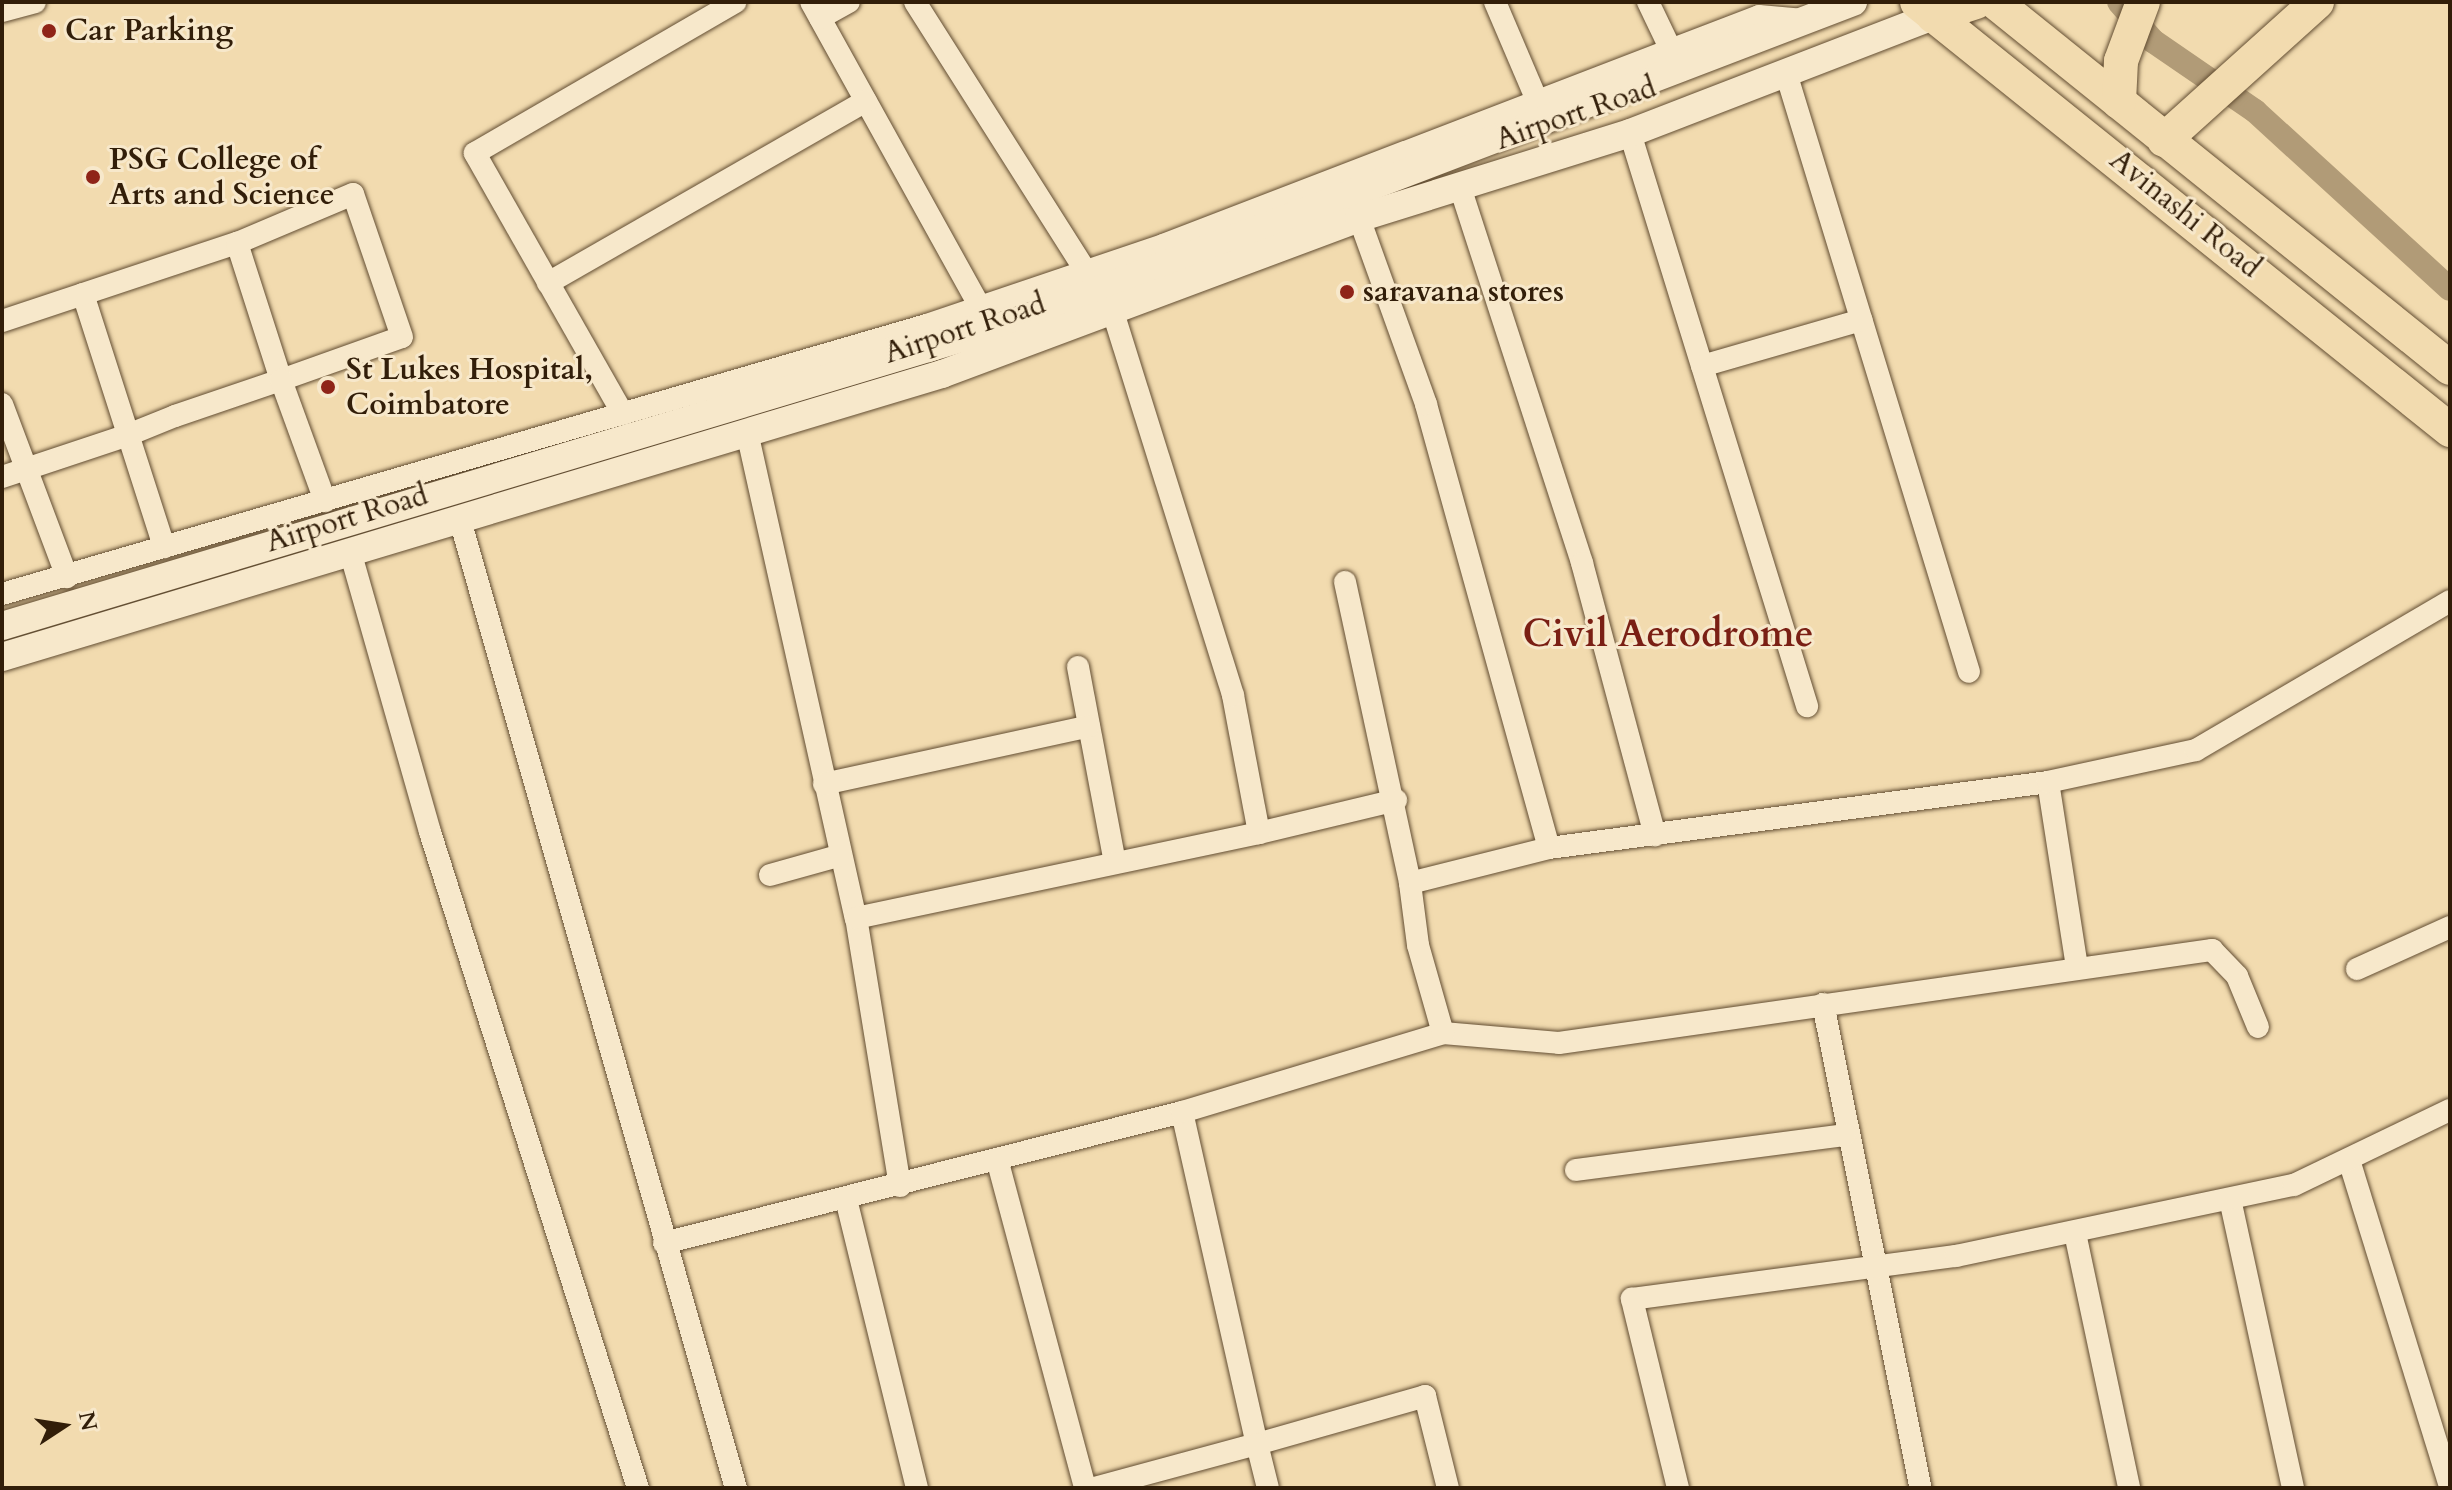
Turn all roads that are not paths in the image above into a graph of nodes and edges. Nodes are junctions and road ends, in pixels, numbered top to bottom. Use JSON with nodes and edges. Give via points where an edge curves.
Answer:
{"nodes":[{"id":1,"x":35,"y":2,"type":"edge"},
{"id":2,"x":735,"y":2,"type":"edge"},
{"id":3,"x":849,"y":2,"type":"edge"},
{"id":4,"x":915,"y":2,"type":"edge"},
{"id":5,"x":1495,"y":2,"type":"edge"},
{"id":6,"x":1648,"y":2,"type":"edge"},
{"id":7,"x":1853,"y":2,"type":"edge"},
{"id":8,"x":1976,"y":2,"type":"edge"},
{"id":9,"x":1995,"y":2,"type":"edge"},
{"id":10,"x":2317,"y":2,"type":"edge"},
{"id":11,"x":2141,"y":5,"type":"edge"},
{"id":12,"x":1925,"y":9,"type":"edge"},
{"id":13,"x":816,"y":10,"type":"edge"},
{"id":14,"x":2,"y":11,"type":"edge"},
{"id":15,"x":1809,"y":20,"type":"junction"},
{"id":16,"x":1671,"y":50,"type":"junction"},
{"id":17,"x":1786,"y":73,"type":"junction"},
{"id":18,"x":866,"y":101,"type":"junction"},
{"id":19,"x":2119,"y":102,"type":"junction"},
{"id":20,"x":1538,"y":103,"type":"junction"},
{"id":21,"x":2174,"y":131,"type":"junction"},
{"id":22,"x":1630,"y":133,"type":"junction"},
{"id":23,"x":1461,"y":190,"type":"junction"},
{"id":24,"x":1359,"y":218,"type":"junction"},
{"id":25,"x":237,"y":243,"type":"junction"},
{"id":26,"x":1086,"y":271,"type":"junction"},
{"id":27,"x":548,"y":283,"type":"junction"},
{"id":28,"x":83,"y":294,"type":"junction"},
{"id":29,"x":980,"y":307,"type":"junction"},
{"id":30,"x":1114,"y":316,"type":"junction"},
{"id":31,"x":1861,"y":320,"type":"junction"},
{"id":32,"x":2,"y":321,"type":"edge"},
{"id":33,"x":1702,"y":366,"type":"junction"},
{"id":34,"x":2450,"y":368,"type":"edge"},
{"id":35,"x":281,"y":380,"type":"junction"},
{"id":36,"x":2,"y":404,"type":"edge"},
{"id":37,"x":623,"y":414,"type":"junction"},
{"id":38,"x":2450,"y":430,"type":"edge"},
{"id":39,"x":747,"y":432,"type":"junction"},
{"id":40,"x":128,"y":435,"type":"junction"},
{"id":41,"x":28,"y":469,"type":"junction"},
{"id":42,"x":2,"y":477,"type":"edge"},
{"id":43,"x":325,"y":501,"type":"junction"},
{"id":44,"x":460,"y":520,"type":"junction"},
{"id":45,"x":164,"y":547,"type":"junction"},
{"id":46,"x":350,"y":551,"type":"junction"},
{"id":47,"x":67,"y":577,"type":"junction"},
{"id":48,"x":1345,"y":582,"type":"dead end"},
{"id":49,"x":2,"y":594,"type":"edge"},
{"id":50,"x":2450,"y":601,"type":"edge"},
{"id":51,"x":2,"y":626,"type":"edge"},
{"id":52,"x":2,"y":657,"type":"edge"},
{"id":53,"x":1078,"y":667,"type":"dead end"},
{"id":54,"x":1969,"y":672,"type":"dead end"},
{"id":55,"x":1807,"y":706,"type":"dead end"},
{"id":56,"x":1089,"y":726,"type":"junction"},
{"id":57,"x":2048,"y":782,"type":"junction"},
{"id":58,"x":824,"y":784,"type":"junction"},
{"id":59,"x":1396,"y":800,"type":"junction"},
{"id":60,"x":1259,"y":833,"type":"junction"},
{"id":61,"x":1655,"y":835,"type":"junction"},
{"id":62,"x":1549,"y":848,"type":"junction"},
{"id":63,"x":838,"y":856,"type":"junction"},
{"id":64,"x":1115,"y":863,"type":"junction"},
{"id":65,"x":770,"y":875,"type":"dead end"},
{"id":66,"x":1410,"y":883,"type":"junction"},
{"id":67,"x":856,"y":918,"type":"junction"},
{"id":68,"x":2450,"y":927,"type":"edge"},
{"id":69,"x":2077,"y":967,"type":"junction"},
{"id":70,"x":2357,"y":969,"type":"dead end"},
{"id":71,"x":1823,"y":1004,"type":"junction"},
{"id":72,"x":2258,"y":1027,"type":"dead end"},
{"id":73,"x":1443,"y":1033,"type":"junction"},
{"id":74,"x":2450,"y":1110,"type":"edge"},
{"id":75,"x":1182,"y":1112,"type":"junction"},
{"id":76,"x":1845,"y":1135,"type":"junction"},
{"id":77,"x":997,"y":1159,"type":"junction"},
{"id":78,"x":2349,"y":1160,"type":"junction"},
{"id":79,"x":1576,"y":1170,"type":"dead end"},
{"id":80,"x":900,"y":1186,"type":"junction"},
{"id":81,"x":846,"y":1199,"type":"junction"},
{"id":82,"x":2230,"y":1199,"type":"junction"},
{"id":83,"x":2075,"y":1233,"type":"junction"},
{"id":84,"x":664,"y":1243,"type":"junction"},
{"id":85,"x":1874,"y":1268,"type":"junction"},
{"id":86,"x":1257,"y":1444,"type":"junction"},
{"id":87,"x":2450,"y":1486,"type":"edge"},
{"id":88,"x":638,"y":1488,"type":"edge"},
{"id":89,"x":736,"y":1488,"type":"edge"},
{"id":90,"x":917,"y":1488,"type":"edge"},
{"id":91,"x":1085,"y":1488,"type":"edge"},
{"id":92,"x":1094,"y":1488,"type":"edge"},
{"id":93,"x":1268,"y":1488,"type":"edge"},
{"id":94,"x":1448,"y":1488,"type":"edge"},
{"id":95,"x":1678,"y":1488,"type":"edge"},
{"id":96,"x":1921,"y":1488,"type":"edge"},
{"id":97,"x":2129,"y":1488,"type":"edge"},
{"id":98,"x":2293,"y":1488,"type":"edge"}],
"edges":[{"from":1,"to":14,"type":"street"},
{"from":2,"to":27,"type":"street","via":[[475,153]]},
{"from":3,"to":13,"type":"street"},
{"from":4,"to":26,"type":"street"},
{"from":5,"to":20,"type":"street"},
{"from":6,"to":16,"type":"street"},
{"from":7,"to":15,"type":"street","name":"Airport Road"},
{"from":8,"to":12,"type":"main road"},
{"from":9,"to":19,"type":"main road","name":"Avinashi Road"},
{"from":10,"to":21,"type":"main road"},
{"from":11,"to":19,"type":"main road","via":[[2126,44]]},
{"from":12,"to":17,"type":"street","name":"Airport Road"},
{"from":12,"to":38,"type":"main road","name":"Avinashi Road"},
{"from":13,"to":18,"type":"street"},
{"from":15,"to":16,"type":"street","via":[[1759,16]]},
{"from":15,"to":51,"type":"street","name":"Airport Road","via":[[1018,321]]},
{"from":16,"to":20,"type":"street"},
{"from":17,"to":22,"type":"street","name":"Airport Road"},
{"from":17,"to":31,"type":"street"},
{"from":18,"to":27,"type":"street"},
{"from":18,"to":29,"type":"street"},
{"from":19,"to":21,"type":"main road","name":"Avinashi Road"},
{"from":20,"to":26,"type":"street"},
{"from":21,"to":34,"type":"main road","name":"Avinashi Road"},
{"from":22,"to":23,"type":"street","name":"Airport Road"},
{"from":22,"to":33,"type":"street"},
{"from":23,"to":24,"type":"street","name":"Airport Road"},
{"from":23,"to":61,"type":"street","via":[[1582,563]]},
{"from":24,"to":30,"type":"street","name":"Airport Road"},
{"from":24,"to":62,"type":"street","via":[[1431,419]]},
{"from":25,"to":28,"type":"street"},
{"from":25,"to":35,"type":"street"},
{"from":25,"to":35,"type":"street","via":[[353,194],[402,337]]},
{"from":26,"to":29,"type":"street"},
{"from":27,"to":37,"type":"street"},
{"from":28,"to":32,"type":"street"},
{"from":28,"to":40,"type":"street"},
{"from":29,"to":37,"type":"street"},
{"from":30,"to":39,"type":"street","name":"Airport Road"},
{"from":30,"to":60,"type":"street","via":[[1233,695]]},
{"from":31,"to":33,"type":"street"},
{"from":31,"to":54,"type":"street"},
{"from":33,"to":55,"type":"street"},
{"from":35,"to":40,"type":"street"},
{"from":35,"to":43,"type":"street"},
{"from":36,"to":41,"type":"street"},
{"from":37,"to":43,"type":"street"},
{"from":39,"to":44,"type":"street","name":"Airport Road"},
{"from":39,"to":58,"type":"street"},
{"from":40,"to":41,"type":"street"},
{"from":40,"to":45,"type":"street"},
{"from":41,"to":42,"type":"street"},
{"from":41,"to":47,"type":"street"},
{"from":43,"to":45,"type":"street"},
{"from":44,"to":46,"type":"street","name":"Airport Road"},
{"from":44,"to":84,"type":"street"},
{"from":45,"to":47,"type":"street"},
{"from":46,"to":52,"type":"street","name":"Airport Road"},
{"from":46,"to":88,"type":"street","via":[[430,832]]},
{"from":47,"to":49,"type":"street"},
{"from":48,"to":59,"type":"street"},
{"from":50,"to":57,"type":"street","via":[[2196,750]]},
{"from":53,"to":56,"type":"street"},
{"from":56,"to":58,"type":"street"},
{"from":56,"to":64,"type":"street"},
{"from":57,"to":61,"type":"street"},
{"from":57,"to":69,"type":"street"},
{"from":58,"to":63,"type":"street"},
{"from":59,"to":60,"type":"street"},
{"from":59,"to":66,"type":"street"},
{"from":60,"to":64,"type":"street"},
{"from":61,"to":62,"type":"street"},
{"from":62,"to":66,"type":"street"},
{"from":63,"to":65,"type":"street"},
{"from":63,"to":67,"type":"street"},
{"from":64,"to":67,"type":"street"},
{"from":66,"to":73,"type":"street","via":[[1418,945]]},
{"from":67,"to":80,"type":"street"},
{"from":68,"to":70,"type":"street"},
{"from":69,"to":71,"type":"street"},
{"from":69,"to":72,"type":"street","via":[[2212,950],[2237,976]]},
{"from":71,"to":73,"type":"street","via":[[1559,1043]]},
{"from":71,"to":76,"type":"street"},
{"from":73,"to":75,"type":"street"},
{"from":74,"to":78,"type":"street"},
{"from":75,"to":77,"type":"street"},
{"from":75,"to":86,"type":"street"},
{"from":76,"to":79,"type":"street"},
{"from":76,"to":85,"type":"street"},
{"from":77,"to":80,"type":"street"},
{"from":77,"to":91,"type":"street"},
{"from":78,"to":82,"type":"street","via":[[2294,1185]]},
{"from":78,"to":87,"type":"street"},
{"from":80,"to":81,"type":"street"},
{"from":81,"to":84,"type":"street"},
{"from":81,"to":90,"type":"street"},
{"from":82,"to":83,"type":"street"},
{"from":82,"to":98,"type":"street"},
{"from":83,"to":85,"type":"street"},
{"from":83,"to":97,"type":"street"},
{"from":84,"to":89,"type":"street"},
{"from":85,"to":95,"type":"street","via":[[1632,1299]]},
{"from":85,"to":96,"type":"street"},
{"from":86,"to":92,"type":"street"},
{"from":86,"to":93,"type":"street"},
{"from":86,"to":94,"type":"street","via":[[1425,1396]]}]}
